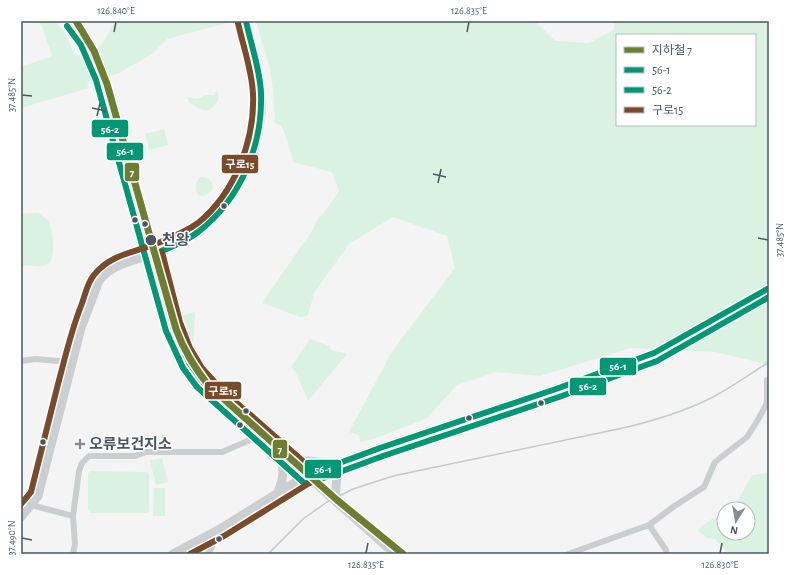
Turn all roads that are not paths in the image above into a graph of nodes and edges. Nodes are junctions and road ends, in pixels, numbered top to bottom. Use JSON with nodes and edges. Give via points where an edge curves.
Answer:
{"nodes":[{"id":1,"x":74,"y":21,"type":"edge"},
{"id":2,"x":246,"y":24,"type":"dead end"},
{"id":3,"x":94,"y":52,"type":"tunnel mouth"},
{"id":4,"x":104,"y":77,"type":"tunnel mouth"},
{"id":5,"x":154,"y":254,"type":"junction"},
{"id":6,"x":744,"y":303,"type":"tunnel mouth"},
{"id":7,"x":21,"y":361,"type":"edge"},
{"id":8,"x":72,"y":362,"type":"junction"},
{"id":9,"x":767,"y":380,"type":"dead end"},
{"id":10,"x":262,"y":435,"type":"junction"},
{"id":11,"x":279,"y":450,"type":"junction"},
{"id":12,"x":289,"y":459,"type":"junction"},
{"id":13,"x":342,"y":462,"type":"junction"},
{"id":14,"x":307,"y":475,"type":"junction"},
{"id":15,"x":277,"y":494,"type":"junction"},
{"id":16,"x":335,"y":500,"type":"junction"},
{"id":17,"x":31,"y":505,"type":"junction"},
{"id":18,"x":73,"y":516,"type":"junction"},
{"id":19,"x":21,"y":517,"type":"edge"},
{"id":20,"x":649,"y":525,"type":"junction"},
{"id":21,"x":206,"y":536,"type":"junction"},
{"id":22,"x":73,"y":554,"type":"edge"},
{"id":23,"x":173,"y":554,"type":"edge"},
{"id":24,"x":208,"y":554,"type":"edge"},
{"id":25,"x":395,"y":554,"type":"edge"},
{"id":26,"x":568,"y":554,"type":"edge"},
{"id":27,"x":666,"y":554,"type":"edge"}],
"edges":[{"from":1,"to":3,"type":"main road"},
{"from":2,"to":5,"type":"main road","via":[[261,92],[257,143],[237,187],[205,226],[196,234]]},
{"from":4,"to":5,"type":"main road"},
{"from":5,"to":8,"type":"main road","via":[[113,267],[102,276],[88,306]]},
{"from":5,"to":10,"type":"main road","via":[[174,329],[190,364],[203,382]]},
{"from":6,"to":13,"type":"main road","via":[[654,353]]},
{"from":7,"to":8,"type":"street","via":[[35,359]]},
{"from":8,"to":17,"type":"main road","via":[[44,478],[38,496]]},
{"from":9,"to":20,"type":"street","via":[[767,403],[747,437],[716,462],[704,487]]},
{"from":10,"to":11,"type":"main road"},
{"from":10,"to":18,"type":"street","via":[[222,452],[146,452],[135,456],[89,456],[79,471]]},
{"from":11,"to":12,"type":"main road"},
{"from":11,"to":15,"type":"main road","via":[[283,469]]},
{"from":12,"to":13,"type":"main road"},
{"from":12,"to":14,"type":"main road"},
{"from":13,"to":14,"type":"main road"},
{"from":13,"to":16,"type":"main road","via":[[337,474]]},
{"from":14,"to":15,"type":"main road"},
{"from":14,"to":16,"type":"main road"},
{"from":15,"to":21,"type":"main road"},
{"from":16,"to":25,"type":"main road"},
{"from":17,"to":18,"type":"street"},
{"from":17,"to":19,"type":"main road"},
{"from":18,"to":22,"type":"street"},
{"from":20,"to":26,"type":"street"},
{"from":20,"to":27,"type":"street","via":[[666,550]]},
{"from":21,"to":23,"type":"main road"},
{"from":21,"to":24,"type":"street","via":[[212,547]]}]}
